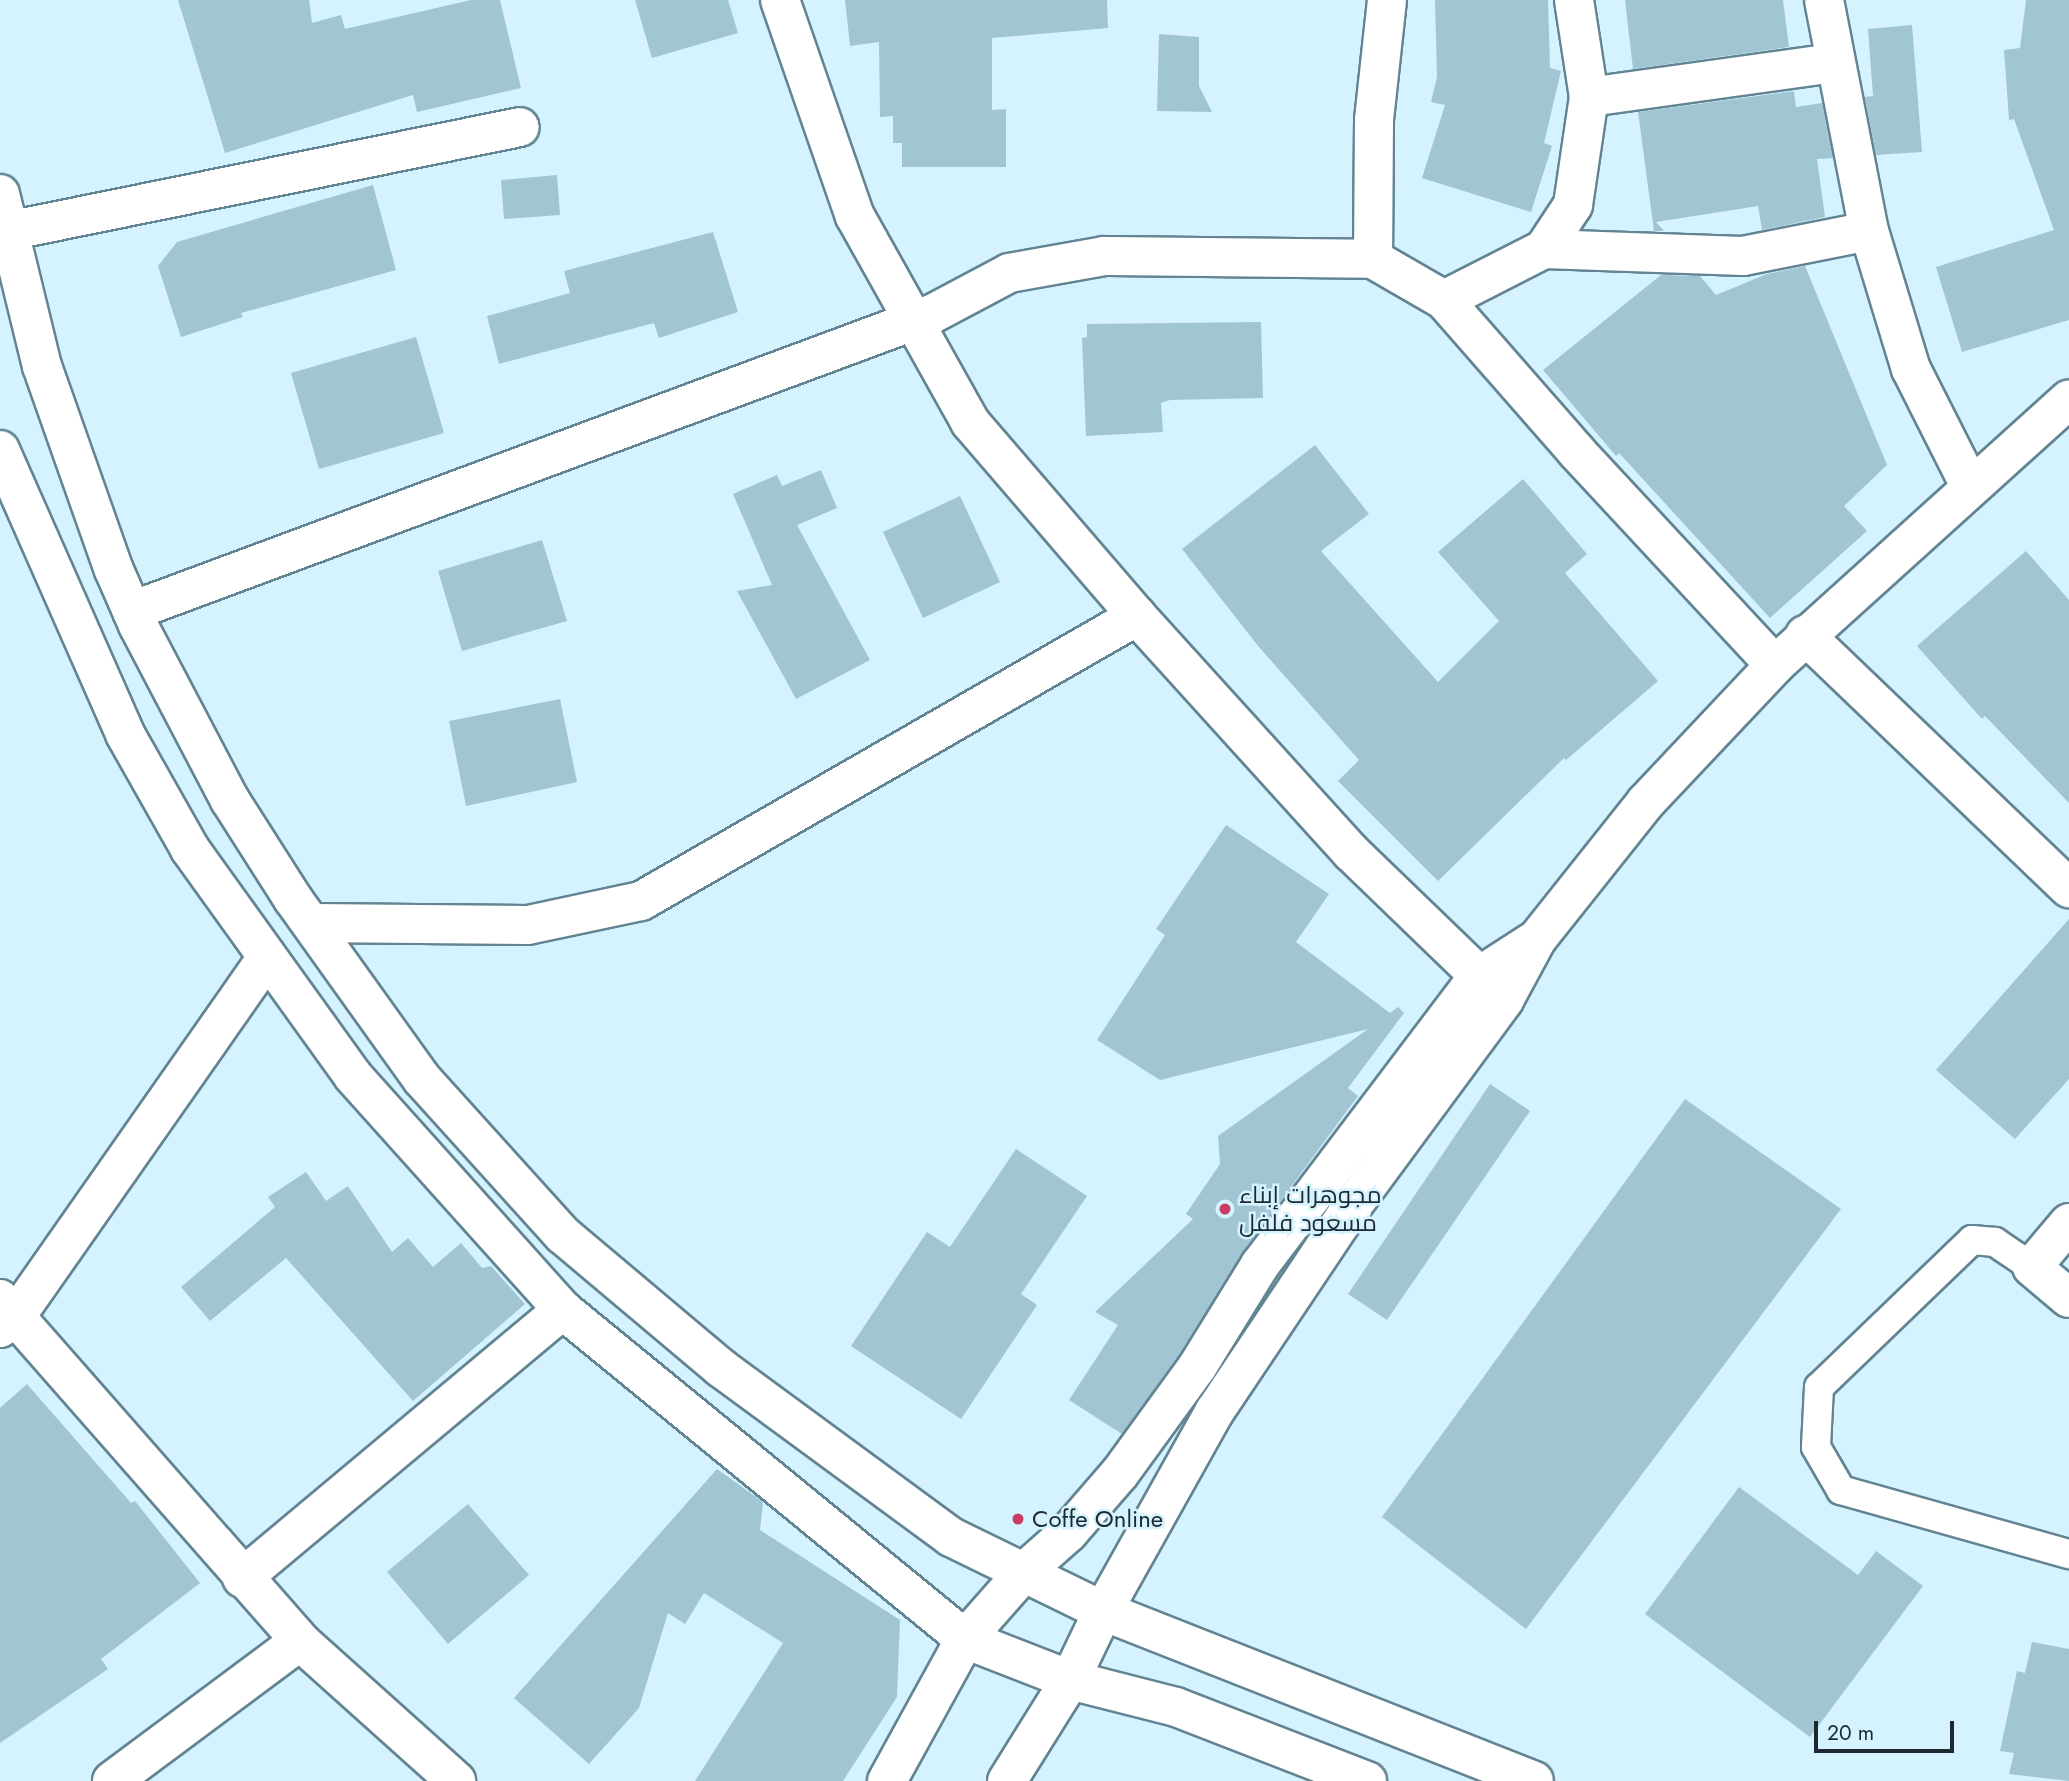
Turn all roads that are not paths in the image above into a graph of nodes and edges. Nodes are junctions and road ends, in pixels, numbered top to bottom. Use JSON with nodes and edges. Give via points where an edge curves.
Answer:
{"nodes":[{"id":1,"x":780,"y":0,"type":"edge"},
{"id":2,"x":1387,"y":0,"type":"edge"},
{"id":3,"x":1574,"y":0,"type":"edge"},
{"id":4,"x":1824,"y":0,"type":"edge"},
{"id":5,"x":1834,"y":63,"type":"junction"},
{"id":6,"x":1589,"y":97,"type":"junction"},
{"id":7,"x":520,"y":127,"type":"dead end"},
{"id":8,"x":0,"y":194,"type":"edge"},
{"id":9,"x":8,"y":231,"type":"junction"},
{"id":10,"x":1869,"y":231,"type":"junction"},
{"id":11,"x":1544,"y":249,"type":"junction"},
{"id":12,"x":1373,"y":259,"type":"junction"},
{"id":13,"x":1444,"y":300,"type":"junction"},
{"id":14,"x":912,"y":319,"type":"junction"},
{"id":15,"x":2069,"y":399,"type":"edge"},
{"id":16,"x":1,"y":455,"type":"edge"},
{"id":17,"x":1970,"y":486,"type":"junction"},
{"id":18,"x":132,"y":611,"type":"junction"},
{"id":19,"x":1137,"y":616,"type":"junction"},
{"id":20,"x":1805,"y":635,"type":"junction"},
{"id":21,"x":1775,"y":665,"type":"junction"},
{"id":22,"x":2069,"y":888,"type":"edge"},
{"id":23,"x":311,"y":923,"type":"junction"},
{"id":24,"x":267,"y":957,"type":"junction"},
{"id":25,"x":1491,"y":988,"type":"junction"},
{"id":26,"x":2069,"y":1223,"type":"edge"},
{"id":27,"x":2032,"y":1267,"type":"junction"},
{"id":28,"x":2069,"y":1298,"type":"edge"},
{"id":29,"x":563,"y":1310,"type":"junction"},
{"id":30,"x":5,"y":1314,"type":"edge"},
{"id":31,"x":2069,"y":1554,"type":"edge"},
{"id":32,"x":1024,"y":1572,"type":"junction"},
{"id":33,"x":242,"y":1578,"type":"junction"},
{"id":34,"x":1103,"y":1611,"type":"junction"},
{"id":35,"x":965,"y":1639,"type":"junction"},
{"id":36,"x":300,"y":1641,"type":"junction"},
{"id":37,"x":1070,"y":1680,"type":"junction"},
{"id":38,"x":453,"y":1780,"type":"edge"},
{"id":39,"x":111,"y":1781,"type":"edge"},
{"id":40,"x":887,"y":1781,"type":"edge"},
{"id":41,"x":1007,"y":1781,"type":"edge"},
{"id":42,"x":1367,"y":1781,"type":"edge"},
{"id":43,"x":1534,"y":1781,"type":"edge"}],
"edges":[{"from":1,"to":14,"type":"street","via":[[855,216]]},
{"from":2,"to":12,"type":"street","via":[[1374,120]]},
{"from":3,"to":6,"type":"street"},
{"from":4,"to":5,"type":"street"},
{"from":5,"to":6,"type":"street"},
{"from":5,"to":10,"type":"street"},
{"from":6,"to":11,"type":"street","via":[[1573,205]]},
{"from":7,"to":9,"type":"street"},
{"from":8,"to":9,"type":"street"},
{"from":9,"to":18,"type":"street","via":[[42,366]]},
{"from":10,"to":11,"type":"street","via":[[1743,256]]},
{"from":10,"to":17,"type":"street","via":[[1910,369]]},
{"from":11,"to":13,"type":"street"},
{"from":12,"to":13,"type":"street"},
{"from":12,"to":14,"type":"street","via":[[1104,256],[1009,273],[932,314]]},
{"from":13,"to":21,"type":"street","via":[[1576,451]]},
{"from":14,"to":18,"type":"street"},
{"from":14,"to":19,"type":"street","via":[[970,422]]},
{"from":15,"to":17,"type":"street"},
{"from":16,"to":24,"type":"street","via":[[154,789],[190,849]]},
{"from":17,"to":20,"type":"street"},
{"from":18,"to":23,"type":"street","via":[[230,800]]},
{"from":19,"to":23,"type":"street","via":[[641,901],[528,925]]},
{"from":19,"to":25,"type":"street","via":[[1351,852]]},
{"from":20,"to":21,"type":"street"},
{"from":20,"to":22,"type":"street"},
{"from":21,"to":25,"type":"street","via":[[1646,802],[1537,939]]},
{"from":23,"to":32,"type":"street","via":[[422,1079],[563,1235],[721,1368],[899,1504],[951,1537]]},
{"from":24,"to":29,"type":"street","via":[[353,1076]]},
{"from":24,"to":30,"type":"street"},
{"from":25,"to":32,"type":"street","via":[[1260,1265],[1198,1367],[1120,1472],[1068,1533]]},
{"from":25,"to":34,"type":"street","via":[[1215,1411]]},
{"from":26,"to":27,"type":"street"},
{"from":27,"to":28,"type":"street"},
{"from":27,"to":31,"type":"lane","via":[[1996,1242],[1972,1240],[1819,1387],[1816,1447],[1841,1490]]},
{"from":29,"to":33,"type":"street"},
{"from":29,"to":35,"type":"street"},
{"from":30,"to":33,"type":"street"},
{"from":32,"to":34,"type":"street"},
{"from":32,"to":35,"type":"street"},
{"from":33,"to":36,"type":"street"},
{"from":34,"to":37,"type":"street"},
{"from":34,"to":43,"type":"street"},
{"from":35,"to":37,"type":"street"},
{"from":35,"to":40,"type":"street"},
{"from":36,"to":38,"type":"street"},
{"from":36,"to":39,"type":"street"},
{"from":37,"to":41,"type":"street"},
{"from":37,"to":42,"type":"street","via":[[1176,1707]]}]}
